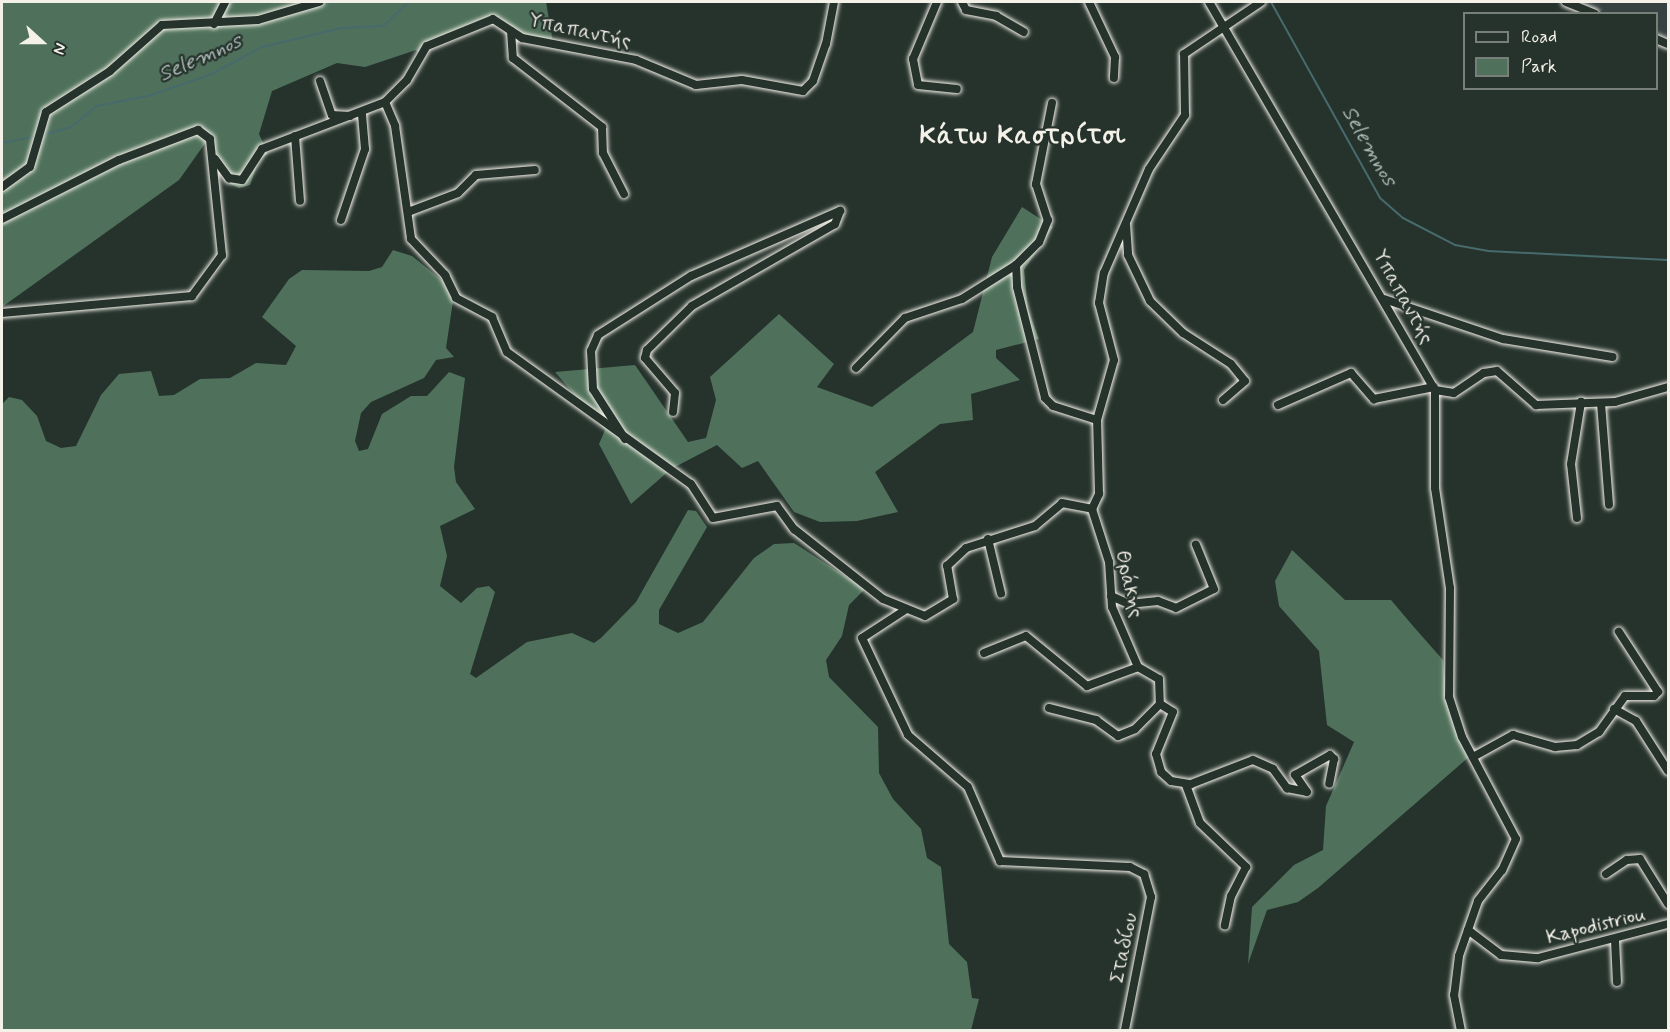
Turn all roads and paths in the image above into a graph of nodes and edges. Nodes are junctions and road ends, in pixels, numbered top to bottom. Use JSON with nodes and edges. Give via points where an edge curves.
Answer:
{"nodes":[{"id":1,"x":225,"y":2,"type":"edge"},
{"id":2,"x":319,"y":2,"type":"edge"},
{"id":3,"x":834,"y":2,"type":"edge"},
{"id":4,"x":937,"y":2,"type":"edge"},
{"id":5,"x":962,"y":2,"type":"edge"},
{"id":6,"x":1089,"y":2,"type":"edge"},
{"id":7,"x":1209,"y":2,"type":"edge"},
{"id":8,"x":1566,"y":2,"type":"edge"},
{"id":9,"x":1258,"y":3,"type":"edge"},
{"id":10,"x":1590,"y":12,"type":"edge"},
{"id":11,"x":214,"y":24,"type":"junction"},
{"id":12,"x":1222,"y":25,"type":"junction"},
{"id":13,"x":511,"y":31,"type":"junction"},
{"id":14,"x":1024,"y":32,"type":"dead end"},
{"id":15,"x":1114,"y":78,"type":"dead end"},
{"id":16,"x":320,"y":81,"type":"dead end"},
{"id":17,"x":957,"y":89,"type":"dead end"},
{"id":18,"x":385,"y":102,"type":"junction"},
{"id":19,"x":1052,"y":103,"type":"dead end"},
{"id":20,"x":358,"y":115,"type":"junction"},
{"id":21,"x":295,"y":136,"type":"junction"},
{"id":22,"x":215,"y":159,"type":"junction"},
{"id":23,"x":535,"y":170,"type":"dead end"},
{"id":24,"x":2,"y":187,"type":"edge"},
{"id":25,"x":624,"y":194,"type":"dead end"},
{"id":26,"x":300,"y":201,"type":"dead end"},
{"id":27,"x":408,"y":212,"type":"junction"},
{"id":28,"x":2,"y":219,"type":"edge"},
{"id":29,"x":340,"y":220,"type":"dead end"},
{"id":30,"x":1126,"y":224,"type":"junction"},
{"id":31,"x":1016,"y":265,"type":"junction"},
{"id":32,"x":1384,"y":299,"type":"junction"},
{"id":33,"x":2,"y":313,"type":"edge"},
{"id":34,"x":1613,"y":357,"type":"dead end"},
{"id":35,"x":856,"y":368,"type":"dead end"},
{"id":36,"x":1668,"y":387,"type":"edge"},
{"id":37,"x":1434,"y":388,"type":"junction"},
{"id":38,"x":1223,"y":400,"type":"dead end"},
{"id":39,"x":1581,"y":402,"type":"junction"},
{"id":40,"x":1601,"y":403,"type":"junction"},
{"id":41,"x":1278,"y":405,"type":"dead end"},
{"id":42,"x":673,"y":412,"type":"dead end"},
{"id":43,"x":1096,"y":420,"type":"junction"},
{"id":44,"x":626,"y":441,"type":"junction"},
{"id":45,"x":1609,"y":505,"type":"dead end"},
{"id":46,"x":1092,"y":509,"type":"junction"},
{"id":47,"x":1577,"y":518,"type":"dead end"},
{"id":48,"x":988,"y":539,"type":"junction"},
{"id":49,"x":1196,"y":545,"type":"dead end"},
{"id":50,"x":1001,"y":593,"type":"dead end"},
{"id":51,"x":1112,"y":596,"type":"junction"},
{"id":52,"x":905,"y":610,"type":"junction"},
{"id":53,"x":1619,"y":632,"type":"dead end"},
{"id":54,"x":984,"y":653,"type":"dead end"},
{"id":55,"x":1138,"y":667,"type":"junction"},
{"id":56,"x":1160,"y":704,"type":"junction"},
{"id":57,"x":1049,"y":708,"type":"dead end"},
{"id":58,"x":1614,"y":709,"type":"junction"},
{"id":59,"x":1473,"y":757,"type":"junction"},
{"id":60,"x":1668,"y":771,"type":"edge"},
{"id":61,"x":1329,"y":784,"type":"dead end"},
{"id":62,"x":1186,"y":785,"type":"junction"},
{"id":63,"x":1606,"y":874,"type":"dead end"},
{"id":64,"x":1668,"y":904,"type":"edge"},
{"id":65,"x":1668,"y":924,"type":"edge"},
{"id":66,"x":1225,"y":926,"type":"dead end"},
{"id":67,"x":1468,"y":930,"type":"junction"},
{"id":68,"x":1615,"y":940,"type":"junction"},
{"id":69,"x":1617,"y":982,"type":"dead end"},
{"id":70,"x":1125,"y":1030,"type":"edge"},
{"id":71,"x":1461,"y":1030,"type":"edge"}],
"edges":[{"from":1,"to":11,"type":"street"},
{"from":2,"to":11,"type":"street","via":[[258,20]]},
{"from":3,"to":13,"type":"street","name":"Υπαπαντής","via":[[813,81],[799,92],[742,80],[700,86],[636,60]]},
{"from":4,"to":17,"type":"street","via":[[914,59],[918,85]]},
{"from":5,"to":14,"type":"street","via":[[966,10],[996,16]]},
{"from":6,"to":15,"type":"street","via":[[1111,47]]},
{"from":7,"to":12,"type":"street","name":"Υπαπαντής"},
{"from":8,"to":10,"type":"street"},
{"from":9,"to":12,"type":"street"},
{"from":11,"to":24,"type":"street","via":[[162,25],[110,70],[52,107],[41,121],[30,167]]},
{"from":12,"to":30,"type":"street","via":[[1184,54],[1185,114],[1149,169]]},
{"from":12,"to":32,"type":"street","name":"Υπαπαντής"},
{"from":13,"to":18,"type":"street","name":"Υπαπαντής","via":[[493,19],[432,42]]},
{"from":13,"to":25,"type":"street","via":[[513,58],[602,127],[603,153]]},
{"from":16,"to":20,"type":"street","via":[[332,115]]},
{"from":18,"to":20,"type":"street","name":"Υπαπαντής"},
{"from":18,"to":27,"type":"street","via":[[395,126]]},
{"from":19,"to":31,"type":"street","via":[[1036,184],[1048,220],[1039,243]]},
{"from":20,"to":21,"type":"street","name":"Υπαπαντής"},
{"from":20,"to":29,"type":"street","via":[[365,149]]},
{"from":21,"to":22,"type":"street","name":"Υπαπαντής","via":[[260,151],[239,181],[229,178]]},
{"from":21,"to":26,"type":"street"},
{"from":22,"to":28,"type":"street","via":[[207,134],[198,130],[119,160]]},
{"from":22,"to":33,"type":"street","via":[[222,255],[192,296]]},
{"from":23,"to":27,"type":"street","via":[[476,175],[458,194]]},
{"from":27,"to":44,"type":"street","via":[[411,239],[445,275],[456,298],[492,317],[507,352],[552,380]]},
{"from":30,"to":38,"type":"street","via":[[1128,255],[1150,301],[1183,333],[1231,364],[1245,381]]},
{"from":30,"to":43,"type":"street","via":[[1100,289],[1114,360]]},
{"from":31,"to":35,"type":"street","via":[[962,299],[905,318]]},
{"from":31,"to":43,"type":"street","via":[[1041,392],[1053,406]]},
{"from":32,"to":34,"type":"street","via":[[1503,339]]},
{"from":32,"to":37,"type":"street","name":"Υπαπαντής"},
{"from":36,"to":40,"type":"street"},
{"from":37,"to":39,"type":"street","via":[[1454,393],[1484,373],[1497,370],[1536,405]]},
{"from":37,"to":41,"type":"street","via":[[1374,399],[1351,373]]},
{"from":37,"to":59,"type":"street","via":[[1435,482],[1450,588],[1447,675],[1454,715]]},
{"from":39,"to":40,"type":"street"},
{"from":39,"to":47,"type":"street","via":[[1571,464]]},
{"from":40,"to":45,"type":"street"},
{"from":42,"to":44,"type":"street","via":[[675,393],[645,358],[647,350],[692,306],[835,224],[840,211],[691,276],[598,335],[591,351],[593,389]]},
{"from":43,"to":46,"type":"street","via":[[1099,494]]},
{"from":44,"to":52,"type":"street","via":[[691,484],[714,519],[777,506],[794,530]]},
{"from":46,"to":48,"type":"street","via":[[1062,503],[1035,526]]},
{"from":46,"to":51,"type":"street","name":"Θράκης","via":[[1109,562]]},
{"from":48,"to":50,"type":"street"},
{"from":48,"to":52,"type":"street","via":[[948,563],[952,601],[927,616]]},
{"from":49,"to":51,"type":"street","via":[[1214,589],[1176,608],[1157,601],[1129,604]]},
{"from":51,"to":55,"type":"street","name":"Θράκης"},
{"from":52,"to":70,"type":"street","name":"Σταδίου","via":[[862,638],[908,735],[968,787],[1000,861],[1130,867],[1144,874],[1151,897]]},
{"from":53,"to":58,"type":"street","via":[[1658,692],[1649,698],[1625,696]]},
{"from":54,"to":55,"type":"street","via":[[1026,636],[1087,686]]},
{"from":55,"to":56,"type":"street","via":[[1159,680]]},
{"from":56,"to":57,"type":"street","via":[[1134,730],[1118,736],[1096,720]]},
{"from":56,"to":62,"type":"street","via":[[1173,712],[1157,744],[1158,767],[1171,781]]},
{"from":58,"to":59,"type":"street","via":[[1599,732],[1577,746],[1555,747],[1514,735]]},
{"from":58,"to":60,"type":"street","via":[[1635,721]]},
{"from":59,"to":67,"type":"street","via":[[1516,842],[1478,901]]},
{"from":61,"to":62,"type":"street","via":[[1334,759],[1330,755],[1295,775],[1307,792],[1287,788],[1273,769],[1253,760]]},
{"from":62,"to":66,"type":"street","via":[[1200,823],[1246,867],[1230,896]]},
{"from":63,"to":64,"type":"street","via":[[1627,860],[1640,859]]},
{"from":65,"to":68,"type":"street","name":"Kapodistriou"},
{"from":67,"to":68,"type":"street","name":"Kapodistriou","via":[[1497,952],[1515,957],[1560,955]]},
{"from":67,"to":71,"type":"street","via":[[1454,986]]},
{"from":68,"to":69,"type":"street"}]}
